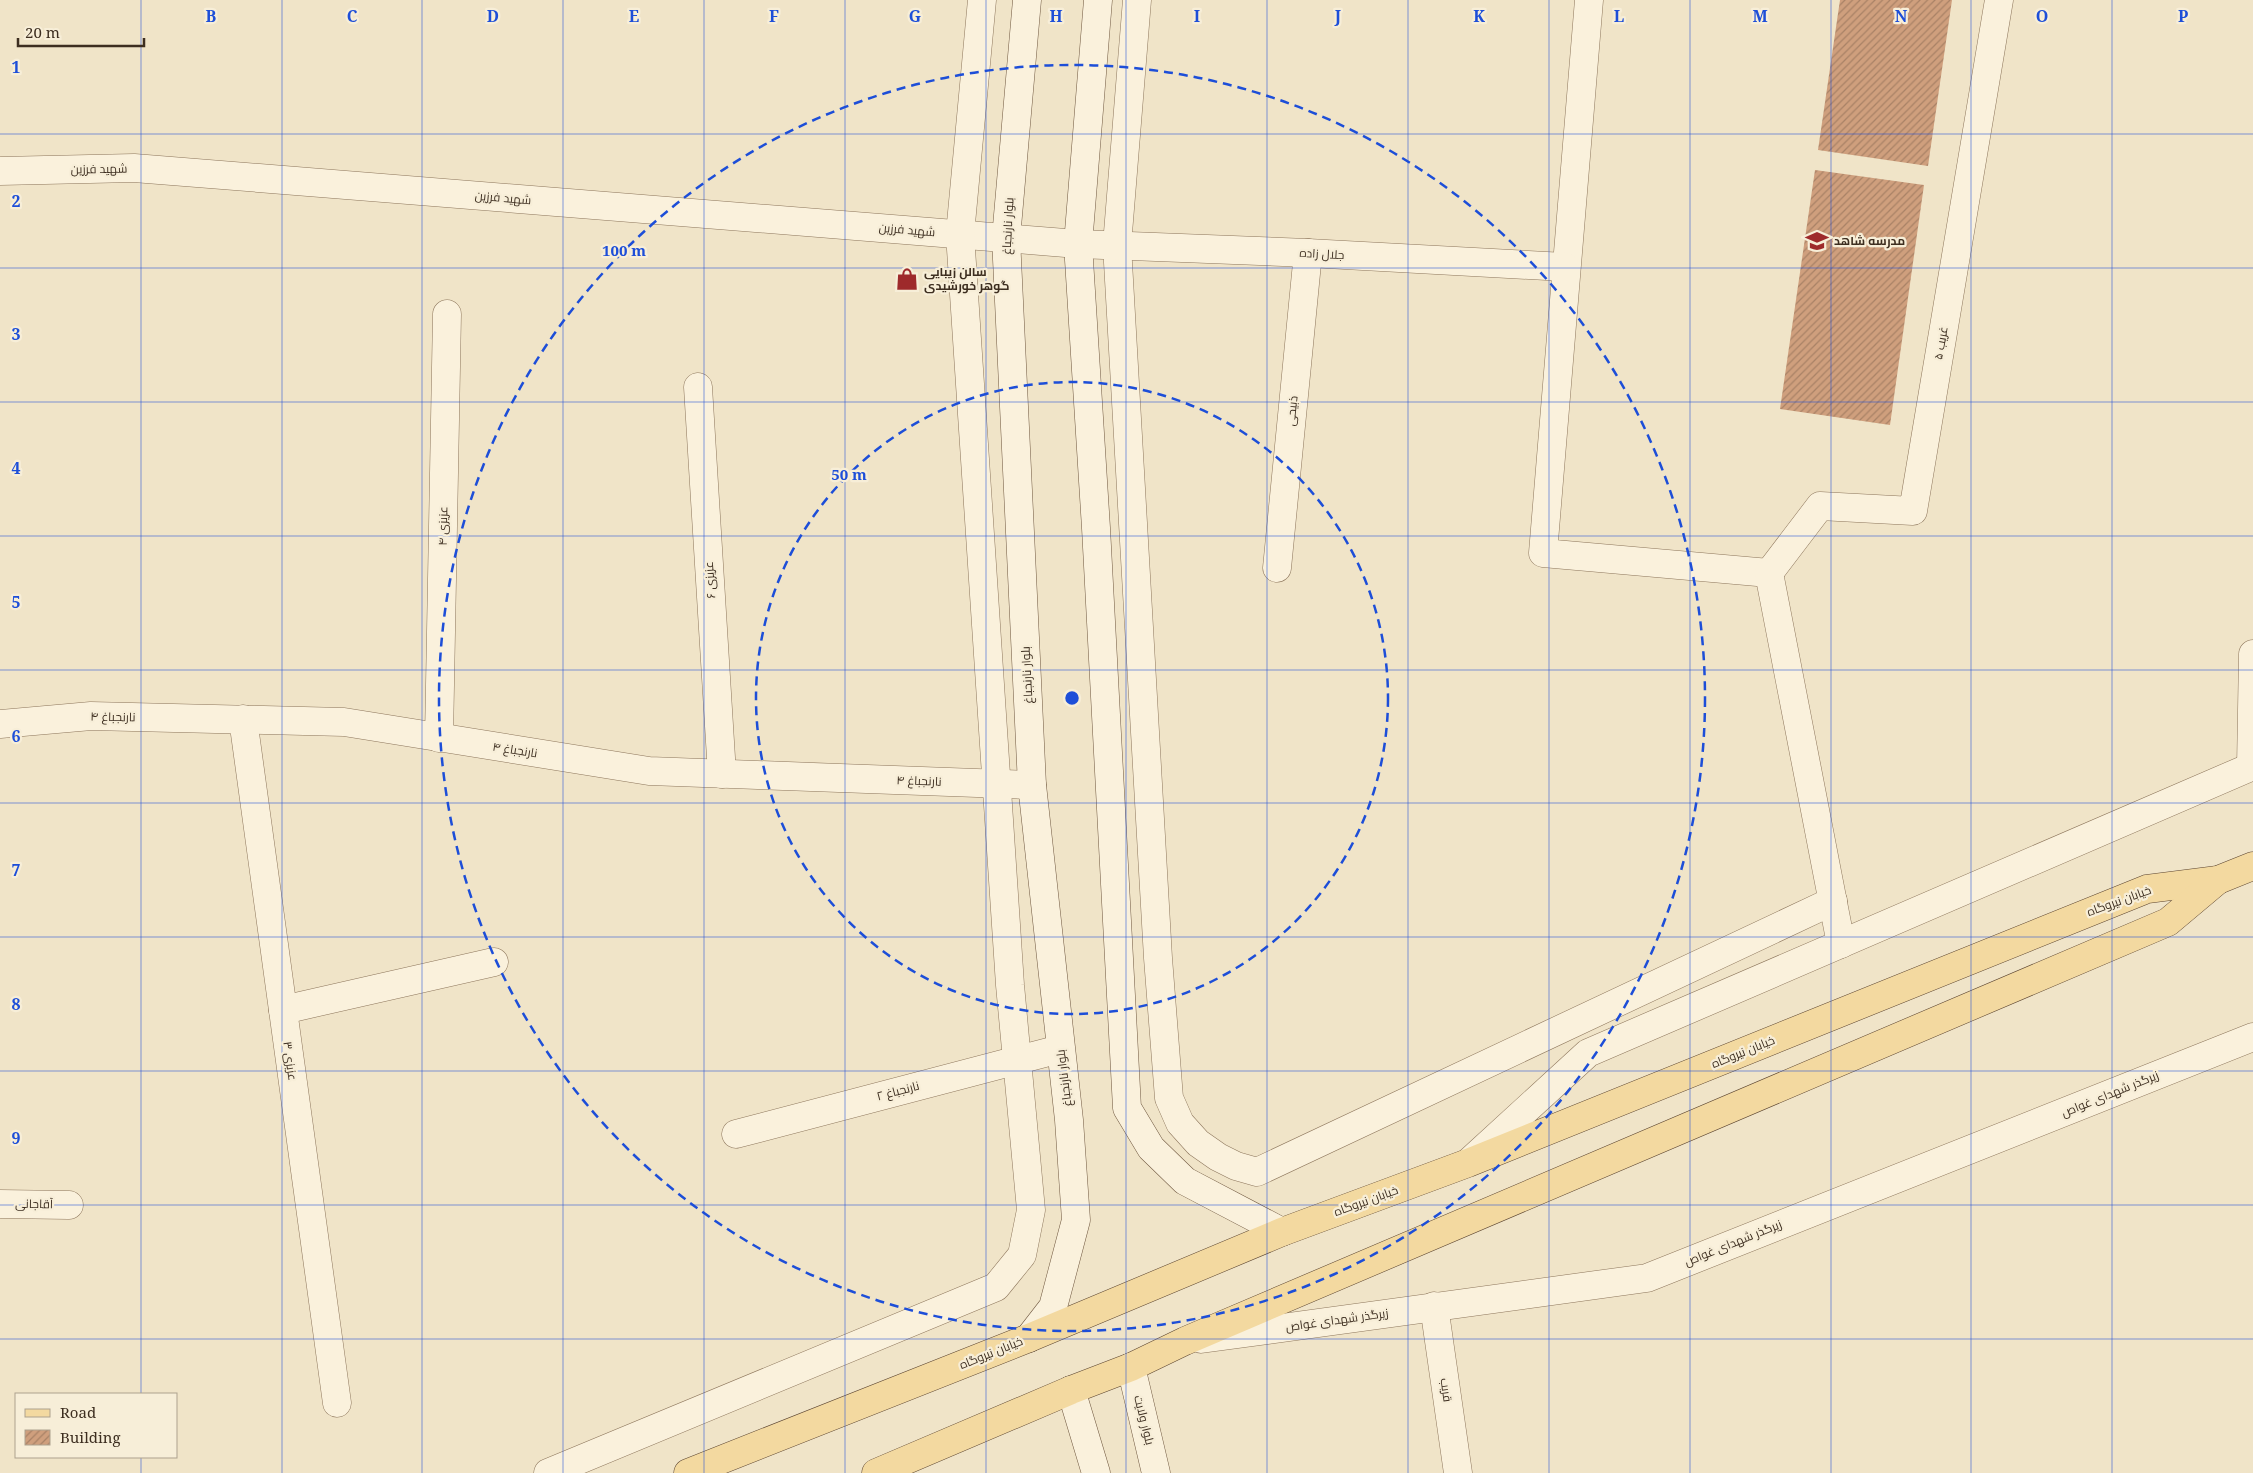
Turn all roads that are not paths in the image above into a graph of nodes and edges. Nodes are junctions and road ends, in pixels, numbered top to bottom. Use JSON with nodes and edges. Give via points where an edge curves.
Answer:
{"nodes":[{"id":1,"x":982,"y":0,"type":"edge"},
{"id":2,"x":1027,"y":0,"type":"edge"},
{"id":3,"x":1098,"y":0,"type":"edge"},
{"id":4,"x":1137,"y":0,"type":"edge"},
{"id":5,"x":1589,"y":0,"type":"edge"},
{"id":6,"x":1998,"y":0,"type":"edge"},
{"id":7,"x":0,"y":171,"type":"edge"},
{"id":8,"x":960,"y":234,"type":"junction"},
{"id":9,"x":1006,"y":238,"type":"junction"},
{"id":10,"x":1078,"y":244,"type":"junction"},
{"id":11,"x":1117,"y":245,"type":"junction"},
{"id":12,"x":1308,"y":253,"type":"junction"},
{"id":13,"x":1565,"y":267,"type":"junction"},
{"id":14,"x":447,"y":314,"type":"dead end"},
{"id":15,"x":698,"y":386,"type":"dead end"},
{"id":16,"x":1277,"y":568,"type":"dead end"},
{"id":17,"x":1769,"y":573,"type":"junction"},
{"id":18,"x":2253,"y":654,"type":"edge"},
{"id":19,"x":2253,"y":685,"type":"edge"},
{"id":20,"x":243,"y":719,"type":"junction"},
{"id":21,"x":0,"y":724,"type":"edge"},
{"id":22,"x":439,"y":738,"type":"junction"},
{"id":23,"x":2252,"y":767,"type":"edge"},
{"id":24,"x":722,"y":774,"type":"junction"},
{"id":25,"x":997,"y":784,"type":"junction"},
{"id":26,"x":1032,"y":785,"type":"junction"},
{"id":27,"x":2253,"y":866,"type":"edge"},
{"id":28,"x":2218,"y":880,"type":"junction"},
{"id":29,"x":1833,"y":901,"type":"junction"},
{"id":30,"x":1841,"y":944,"type":"junction"},
{"id":31,"x":494,"y":962,"type":"dead end"},
{"id":32,"x":283,"y":1010,"type":"junction"},
{"id":33,"x":2253,"y":1037,"type":"edge"},
{"id":34,"x":1060,"y":1049,"type":"junction"},
{"id":35,"x":1017,"y":1060,"type":"junction"},
{"id":36,"x":736,"y":1134,"type":"dead end"},
{"id":37,"x":1468,"y":1163,"type":"junction"},
{"id":38,"x":0,"y":1204,"type":"edge"},
{"id":39,"x":69,"y":1205,"type":"dead end"},
{"id":40,"x":1282,"y":1232,"type":"junction"},
{"id":41,"x":1434,"y":1306,"type":"junction"},
{"id":42,"x":1029,"y":1338,"type":"junction"},
{"id":43,"x":1185,"y":1341,"type":"junction"},
{"id":44,"x":1131,"y":1367,"type":"junction"},
{"id":45,"x":1071,"y":1390,"type":"junction"},
{"id":46,"x":337,"y":1403,"type":"dead end"},
{"id":47,"x":548,"y":1473,"type":"edge"},
{"id":48,"x":688,"y":1473,"type":"edge"},
{"id":49,"x":876,"y":1473,"type":"edge"},
{"id":50,"x":1096,"y":1473,"type":"edge"},
{"id":51,"x":1156,"y":1473,"type":"edge"},
{"id":52,"x":1458,"y":1473,"type":"edge"}],
"edges":[{"from":1,"to":8,"type":"street"},
{"from":2,"to":9,"type":"street","name":"بلوار نارنجباغ"},
{"from":3,"to":10,"type":"street"},
{"from":4,"to":11,"type":"street"},
{"from":5,"to":13,"type":"street"},
{"from":6,"to":17,"type":"street","name":"غریب ۵","via":[[1913,511],[1820,506]]},
{"from":7,"to":8,"type":"street","name":"شهید فرزین","via":[[134,168]]},
{"from":8,"to":9,"type":"street","name":"شهید فرزین"},
{"from":8,"to":25,"type":"street"},
{"from":9,"to":10,"type":"street","name":"شهید فرزین"},
{"from":9,"to":26,"type":"street","name":"بلوار نارنجباغ"},
{"from":10,"to":11,"type":"street","name":"جلال زاده"},
{"from":10,"to":40,"type":"street","via":[[1127,1108],[1151,1148],[1185,1181]]},
{"from":11,"to":12,"type":"street","name":"جلال زاده"},
{"from":11,"to":29,"type":"street","via":[[1169,1098],[1180,1123],[1198,1143],[1236,1166],[1257,1172]]},
{"from":12,"to":13,"type":"street","name":"جلال زاده"},
{"from":12,"to":16,"type":"street","name":"ذبیحی"},
{"from":13,"to":17,"type":"street","via":[[1543,553]]},
{"from":14,"to":22,"type":"street","name":"عزیزی ۴"},
{"from":15,"to":24,"type":"street","name":"عزیزی ۶"},
{"from":17,"to":29,"type":"street"},
{"from":18,"to":19,"type":"street"},
{"from":19,"to":23,"type":"street"},
{"from":20,"to":21,"type":"street","name":"نارنجباغ ۴","via":[[91,716]]},
{"from":20,"to":22,"type":"street","name":"نارنجباغ ۴","via":[[344,722]]},
{"from":20,"to":32,"type":"street","name":"عزیزی ۳"},
{"from":22,"to":24,"type":"street","name":"نارنجباغ ۴","via":[[649,771]]},
{"from":23,"to":30,"type":"street"},
{"from":24,"to":25,"type":"street","name":"نارنجباغ ۴"},
{"from":25,"to":26,"type":"street","name":"نارنجباغ ۴"},
{"from":25,"to":35,"type":"street"},
{"from":26,"to":34,"type":"street","name":"بلوار نارنجباغ"},
{"from":27,"to":28,"type":"main road"},
{"from":28,"to":37,"type":"main road","name":"خیابان نیروگاه","via":[[2147,889]]},
{"from":28,"to":43,"type":"main road","via":[[2168,922]]},
{"from":29,"to":30,"type":"street"},
{"from":30,"to":37,"type":"street","via":[[1588,1052]]},
{"from":31,"to":32,"type":"street"},
{"from":32,"to":46,"type":"street","name":"عزیزی ۳"},
{"from":33,"to":41,"type":"street","name":"زیرگذر شهدای غواص","via":[[1646,1278]]},
{"from":34,"to":35,"type":"street","name":"نارنجباغ ۲"},
{"from":34,"to":42,"type":"street","name":"بلوار نارنجباغ","via":[[1076,1220],[1053,1307]]},
{"from":35,"to":36,"type":"street","name":"نارنجباغ ۲"},
{"from":35,"to":47,"type":"street","via":[[1031,1210],[1022,1255],[996,1287]]},
{"from":37,"to":40,"type":"main road","name":"خیابان نیروگاه"},
{"from":38,"to":39,"type":"street","name":"آقاجانی"},
{"from":40,"to":42,"type":"main road","name":"خیابان نیروگاه"},
{"from":41,"to":43,"type":"street","name":"زیرگذر شهدای غواص"},
{"from":41,"to":52,"type":"street","name":"قریب"},
{"from":42,"to":48,"type":"main road","name":"خیابان نیروگاه"},
{"from":43,"to":44,"type":"main road"},
{"from":44,"to":45,"type":"main road"},
{"from":44,"to":51,"type":"street","name":"بلوار ولایت"},
{"from":45,"to":49,"type":"main road"},
{"from":45,"to":50,"type":"street"}]}
